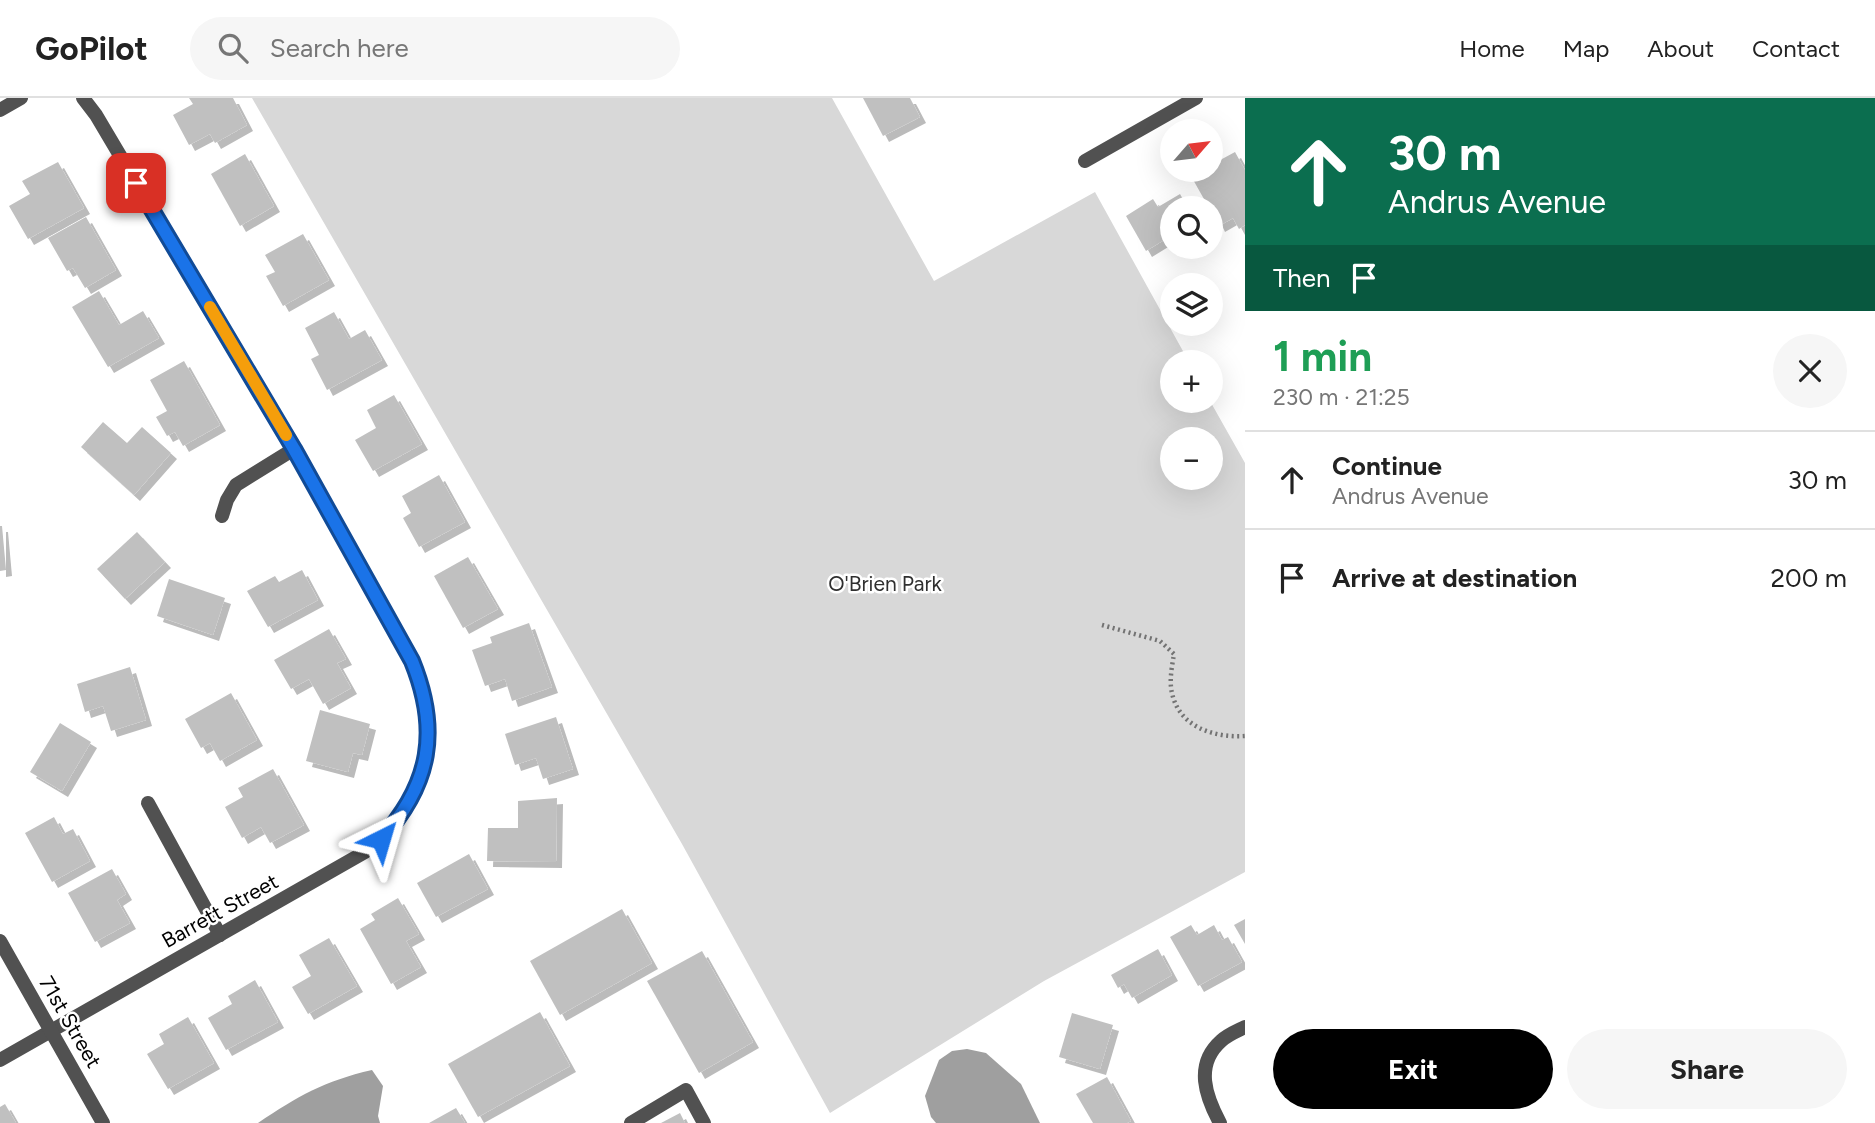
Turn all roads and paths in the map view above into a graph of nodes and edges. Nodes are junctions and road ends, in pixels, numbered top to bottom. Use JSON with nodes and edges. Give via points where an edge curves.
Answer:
{"nodes":[{"id":1,"x":20,"y":98,"type":"edge"},
{"id":2,"x":83,"y":98,"type":"edge"},
{"id":3,"x":1196,"y":98,"type":"edge"},
{"id":4,"x":0,"y":110,"type":"edge"},
{"id":5,"x":1086,"y":161,"type":"dead end"},
{"id":6,"x":294,"y":449,"type":"junction"},
{"id":7,"x":222,"y":516,"type":"dead end"},
{"id":8,"x":1102,"y":625,"type":"dead end"},
{"id":9,"x":1245,"y":736,"type":"edge"},
{"id":10,"x":148,"y":803,"type":"dead end"},
{"id":11,"x":220,"y":935,"type":"junction"},
{"id":12,"x":0,"y":941,"type":"edge"},
{"id":13,"x":1245,"y":1027,"type":"edge"},
{"id":14,"x":51,"y":1031,"type":"junction"},
{"id":15,"x":0,"y":1060,"type":"edge"},
{"id":16,"x":103,"y":1123,"type":"edge"},
{"id":17,"x":631,"y":1123,"type":"edge"},
{"id":18,"x":704,"y":1123,"type":"edge"},
{"id":19,"x":1220,"y":1123,"type":"edge"}],
"edges":[{"from":1,"to":4,"type":"street"},
{"from":2,"to":6,"type":"street","name":"Barrett Street"},
{"from":3,"to":5,"type":"street"},
{"from":6,"to":7,"type":"street","via":[[236,485]]},
{"from":6,"to":11,"type":"street","name":"Barrett Street","via":[[412,661],[427,709],[429,737],[417,788],[381,839]]},
{"from":8,"to":9,"type":"path","via":[[1160,641],[1174,654],[1171,692],[1180,715],[1225,737]]},
{"from":10,"to":11,"type":"street"},
{"from":11,"to":14,"type":"street","name":"Barrett Street"},
{"from":12,"to":14,"type":"street","name":"71st Street"},
{"from":13,"to":19,"type":"street","via":[[1221,1041],[1205,1070],[1210,1106]]},
{"from":14,"to":15,"type":"street","name":"Barrett Street"},
{"from":14,"to":16,"type":"street","name":"71st Street"},
{"from":17,"to":18,"type":"street","via":[[686,1090]]}]}
